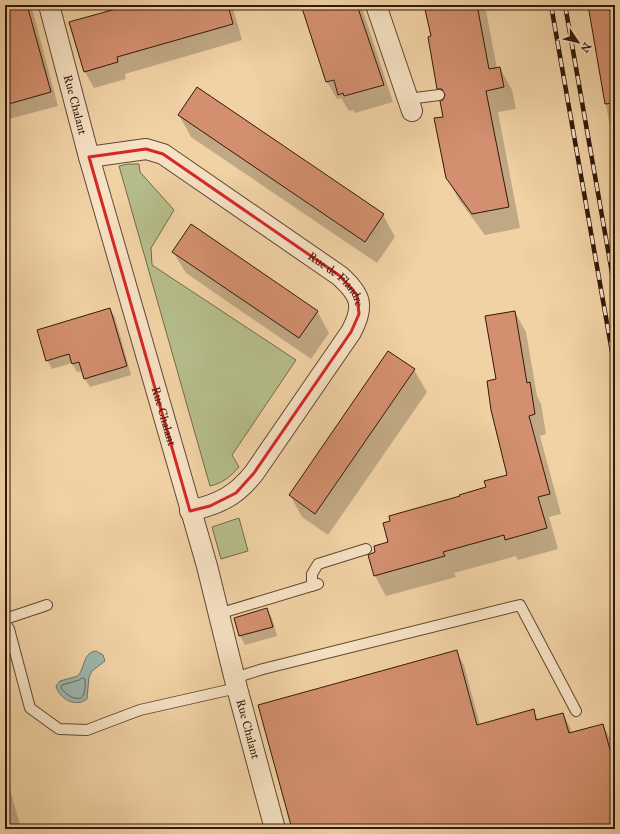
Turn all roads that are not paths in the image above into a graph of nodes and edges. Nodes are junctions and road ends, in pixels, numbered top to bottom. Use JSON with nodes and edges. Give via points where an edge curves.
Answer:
{"nodes":[{"id":1,"x":48,"y":5,"type":"edge"},
{"id":2,"x":376,"y":5,"type":"edge"},
{"id":3,"x":438,"y":95,"type":"dead end"},
{"id":4,"x":410,"y":105,"type":"joint"},
{"id":5,"x":89,"y":157,"type":"junction"},
{"id":6,"x":190,"y":511,"type":"junction"},
{"id":7,"x":366,"y":549,"type":"dead end"},
{"id":8,"x":47,"y":605,"type":"dead end"},
{"id":9,"x":218,"y":614,"type":"junction"},
{"id":10,"x":5,"y":618,"type":"edge"},
{"id":11,"x":5,"y":623,"type":"edge"},
{"id":12,"x":236,"y":683,"type":"junction"},
{"id":13,"x":576,"y":711,"type":"dead end"},
{"id":14,"x":275,"y":829,"type":"edge"}],
"edges":[{"from":1,"to":5,"type":"street","name":"Rue Chalant"},
{"from":2,"to":4,"type":"street"},
{"from":3,"to":4,"type":"lane"},
{"from":5,"to":6,"type":"street","name":"Rue Chalant"},
{"from":5,"to":6,"type":"street","name":"Rue de Flandre","via":[[146,149],[163,154],[340,276],[357,295],[359,314],[351,332],[250,478],[236,493],[224,500]]},
{"from":6,"to":9,"type":"street","name":"Rue Chalant"},
{"from":7,"to":9,"type":"lane","via":[[318,564],[312,574],[315,585]]},
{"from":8,"to":10,"type":"lane"},
{"from":9,"to":12,"type":"street","name":"Rue Chalant"},
{"from":11,"to":12,"type":"lane","via":[[30,708],[59,729],[87,730],[140,710]]},
{"from":12,"to":13,"type":"lane","via":[[263,669],[520,605]]},
{"from":12,"to":14,"type":"street","name":"Rue Chalant"}]}
